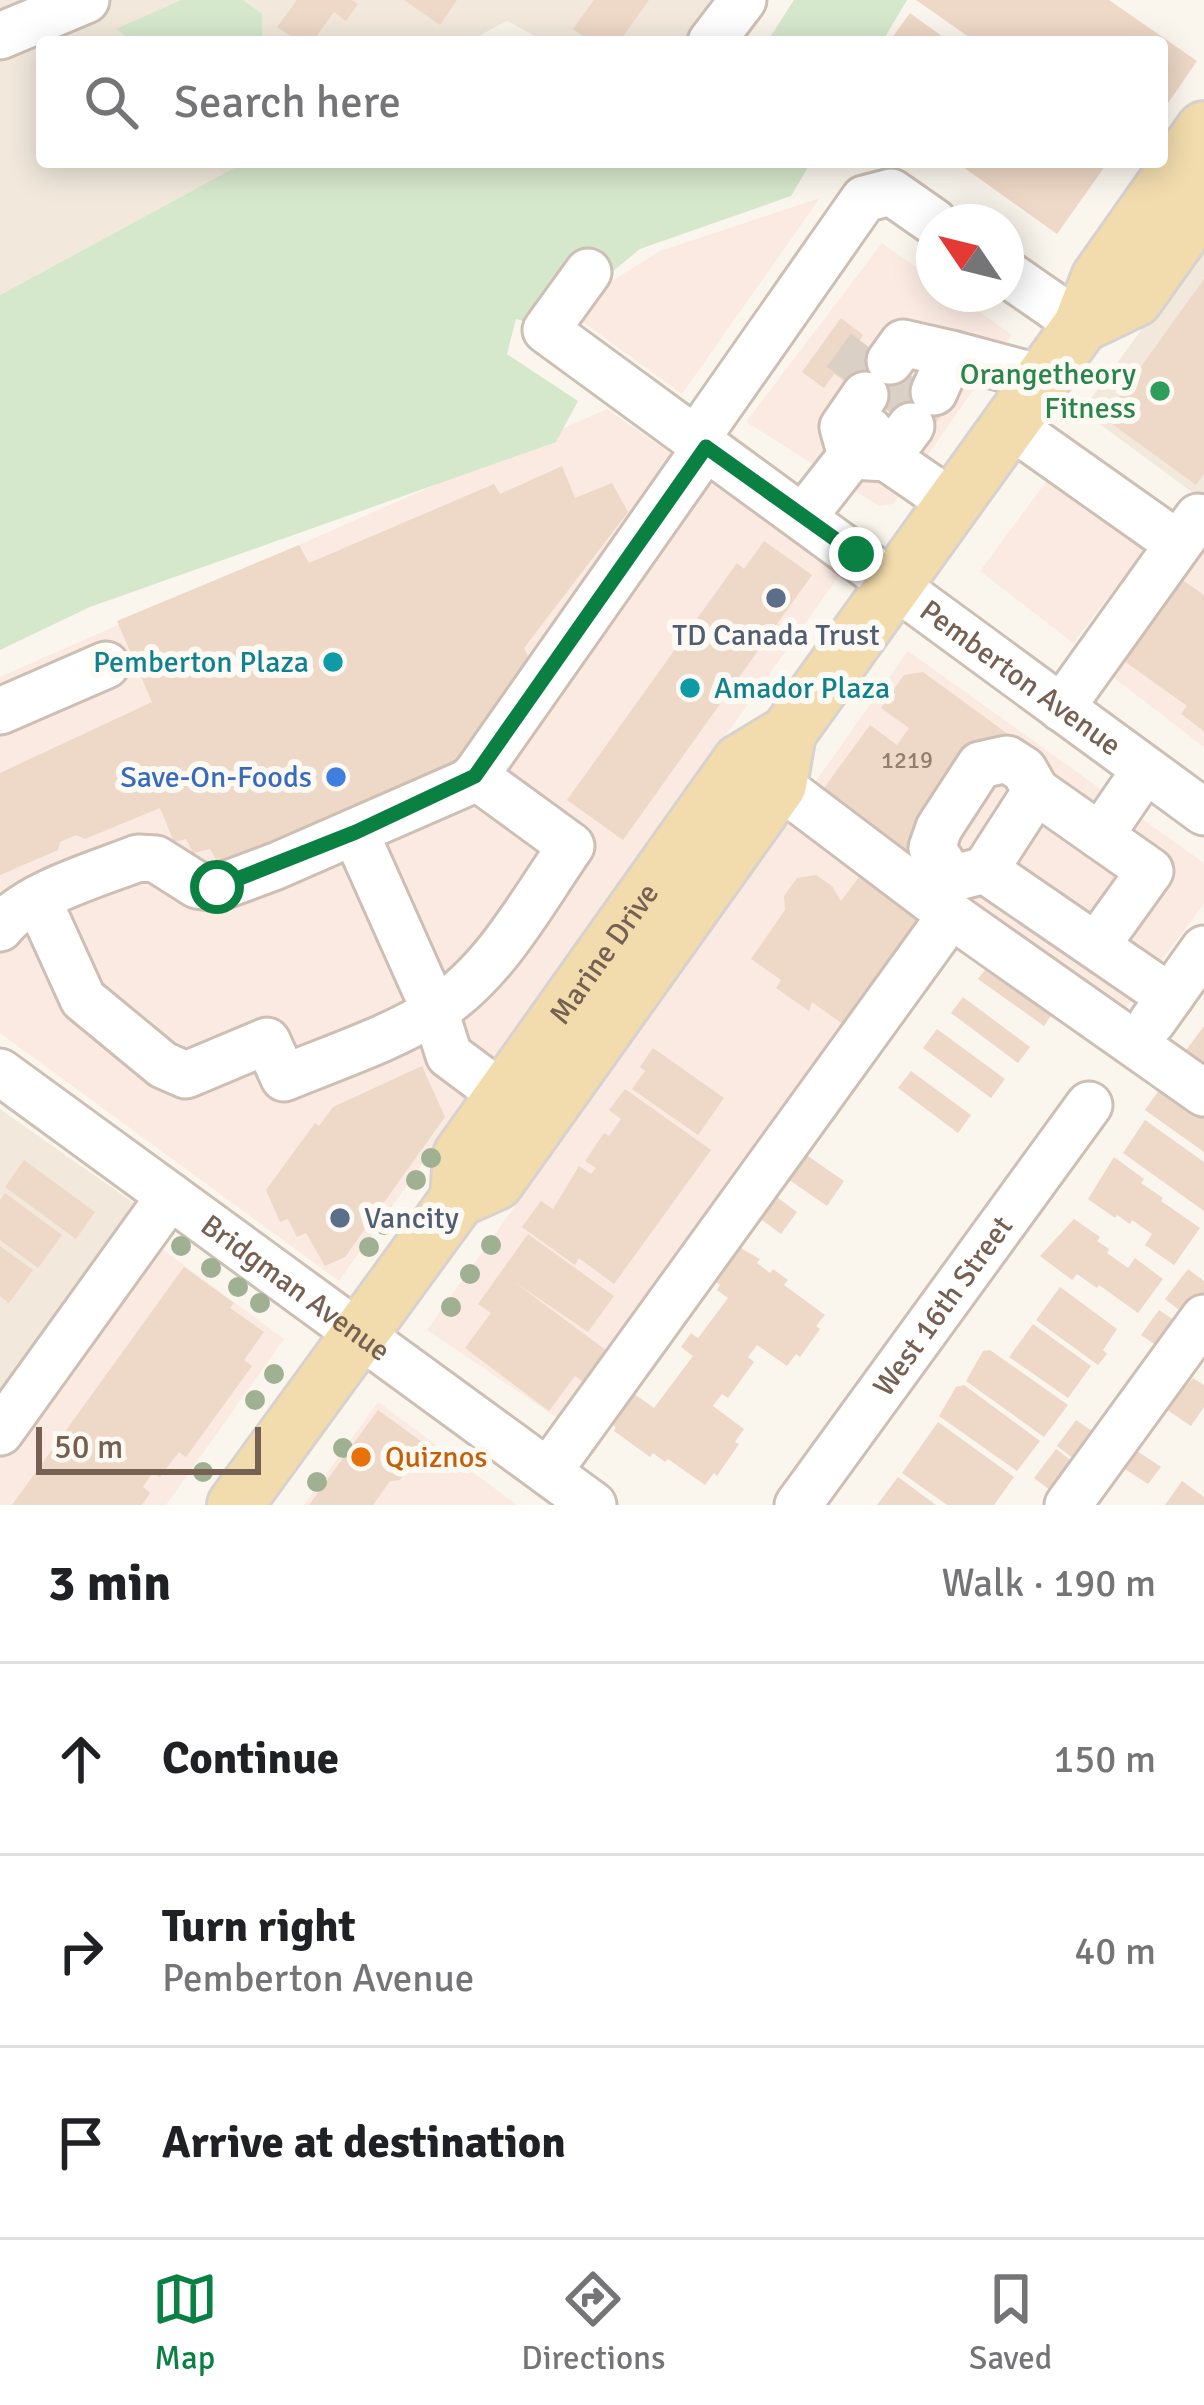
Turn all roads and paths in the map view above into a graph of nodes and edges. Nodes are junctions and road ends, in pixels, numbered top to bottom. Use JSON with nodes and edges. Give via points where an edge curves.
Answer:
{"nodes":[{"id":1,"x":743,"y":0,"type":"edge"},
{"id":2,"x":77,"y":2,"type":"edge"},
{"id":3,"x":716,"y":36,"type":"edge"},
{"id":4,"x":0,"y":37,"type":"edge"},
{"id":5,"x":1204,"y":128,"type":"edge"},
{"id":6,"x":1204,"y":202,"type":"edge"},
{"id":7,"x":916,"y":210,"type":"edge"},
{"id":8,"x":588,"y":272,"type":"dead end"},
{"id":9,"x":1024,"y":285,"type":"edge"},
{"id":10,"x":1081,"y":325,"type":"junction"},
{"id":11,"x":1041,"y":378,"type":"junction"},
{"id":12,"x":891,"y":391,"type":"junction"},
{"id":13,"x":1010,"y":425,"type":"junction"},
{"id":14,"x":701,"y":443,"type":"junction"},
{"id":15,"x":953,"y":504,"type":"junction"},
{"id":16,"x":804,"y":516,"type":"junction"},
{"id":17,"x":1191,"y":532,"type":"edge"},
{"id":18,"x":897,"y":584,"type":"junction"},
{"id":19,"x":106,"y":665,"type":"dead end"},
{"id":20,"x":1060,"y":708,"type":"junction"},
{"id":21,"x":0,"y":711,"type":"edge"},
{"id":22,"x":783,"y":759,"type":"junction"},
{"id":23,"x":1145,"y":770,"type":"junction"},
{"id":24,"x":475,"y":776,"type":"junction"},
{"id":25,"x":1036,"y":791,"type":"junction"},
{"id":26,"x":1204,"y":812,"type":"edge"},
{"id":27,"x":356,"y":832,"type":"junction"},
{"id":28,"x":1100,"y":836,"type":"junction"},
{"id":29,"x":985,"y":870,"type":"junction"},
{"id":30,"x":38,"y":900,"type":"junction"},
{"id":31,"x":951,"y":915,"type":"junction"},
{"id":32,"x":0,"y":928,"type":"edge"},
{"id":33,"x":1096,"y":946,"type":"junction"},
{"id":34,"x":1204,"y":949,"type":"edge"},
{"id":35,"x":1170,"y":997,"type":"junction"},
{"id":36,"x":435,"y":1011,"type":"junction"},
{"id":37,"x":1136,"y":1043,"type":"junction"},
{"id":38,"x":0,"y":1072,"type":"edge"},
{"id":39,"x":1204,"y":1093,"type":"edge"},
{"id":40,"x":504,"y":1096,"type":"junction"},
{"id":41,"x":1089,"y":1105,"type":"dead end"},
{"id":42,"x":170,"y":1196,"type":"junction"},
{"id":43,"x":458,"y":1199,"type":"junction"},
{"id":44,"x":1204,"y":1318,"type":"edge"},
{"id":45,"x":358,"y":1333,"type":"junction"},
{"id":46,"x":0,"y":1432,"type":"edge"},
{"id":47,"x":548,"y":1472,"type":"junction"},
{"id":48,"x":235,"y":1505,"type":"edge"},
{"id":49,"x":593,"y":1505,"type":"edge"},
{"id":50,"x":798,"y":1505,"type":"edge"},
{"id":51,"x":1068,"y":1505,"type":"edge"}],
"edges":[{"from":1,"to":3,"type":"street"},
{"from":2,"to":4,"type":"street"},
{"from":5,"to":10,"type":"main road","name":"Marine Drive","via":[[1099,278]]},
{"from":6,"to":10,"type":"main road","name":"Marine Drive","via":[[1136,299]]},
{"from":7,"to":14,"type":"street","via":[[891,192],[864,199]]},
{"from":8,"to":14,"type":"street","name":"Pemberton Avenue","via":[[546,330]]},
{"from":9,"to":10,"type":"street"},
{"from":10,"to":11,"type":"main road","name":"Marine Drive"},
{"from":11,"to":12,"type":"street"},
{"from":11,"to":13,"type":"main road","name":"Marine Drive"},
{"from":12,"to":15,"type":"street"},
{"from":12,"to":16,"type":"street"},
{"from":13,"to":15,"type":"main road","name":"Marine Drive"},
{"from":13,"to":17,"type":"street"},
{"from":14,"to":16,"type":"street","name":"Pemberton Avenue"},
{"from":14,"to":24,"type":"street"},
{"from":15,"to":18,"type":"main road","name":"Marine Drive"},
{"from":16,"to":18,"type":"street","name":"Pemberton Avenue"},
{"from":17,"to":20,"type":"street"},
{"from":18,"to":20,"type":"street","name":"Pemberton Avenue"},
{"from":18,"to":22,"type":"main road","name":"Marine Drive"},
{"from":19,"to":21,"type":"street"},
{"from":20,"to":23,"type":"street","name":"Pemberton Avenue"},
{"from":22,"to":31,"type":"street"},
{"from":22,"to":40,"type":"main road","name":"Marine Drive","via":[[740,762]]},
{"from":22,"to":43,"type":"main road","name":"Marine Drive","via":[[496,1182]]},
{"from":23,"to":26,"type":"street","name":"Pemberton Avenue"},
{"from":23,"to":28,"type":"street"},
{"from":24,"to":27,"type":"street"},
{"from":24,"to":36,"type":"street","via":[[571,846],[497,952]]},
{"from":25,"to":28,"type":"street"},
{"from":25,"to":29,"type":"street"},
{"from":25,"to":29,"type":"street","via":[[1007,759],[980,765],[939,827],[932,848],[949,874]]},
{"from":27,"to":30,"type":"street","via":[[217,887],[138,858]]},
{"from":27,"to":36,"type":"street"},
{"from":28,"to":33,"type":"street","via":[[1150,871]]},
{"from":29,"to":33,"type":"street"},
{"from":30,"to":32,"type":"street"},
{"from":30,"to":36,"type":"street","via":[[83,999],[176,1072],[196,1072],[267,1041],[284,1078]]},
{"from":31,"to":37,"type":"street"},
{"from":31,"to":47,"type":"street"},
{"from":33,"to":35,"type":"street"},
{"from":34,"to":35,"type":"street"},
{"from":35,"to":37,"type":"street"},
{"from":36,"to":40,"type":"street","via":[[449,1055]]},
{"from":37,"to":39,"type":"street"},
{"from":38,"to":42,"type":"street","name":"Bridgman Avenue"},
{"from":40,"to":43,"type":"main road","name":"Marine Drive","via":[[461,1155]]},
{"from":41,"to":50,"type":"street","name":"West 16th Street"},
{"from":42,"to":45,"type":"street","name":"Bridgman Avenue"},
{"from":42,"to":46,"type":"street"},
{"from":43,"to":45,"type":"main road","name":"Marine Drive"},
{"from":44,"to":51,"type":"street"},
{"from":45,"to":47,"type":"street","name":"Bridgman Avenue"},
{"from":45,"to":48,"type":"main road","name":"Marine Drive"},
{"from":47,"to":49,"type":"street","name":"Bridgman Avenue"}]}
